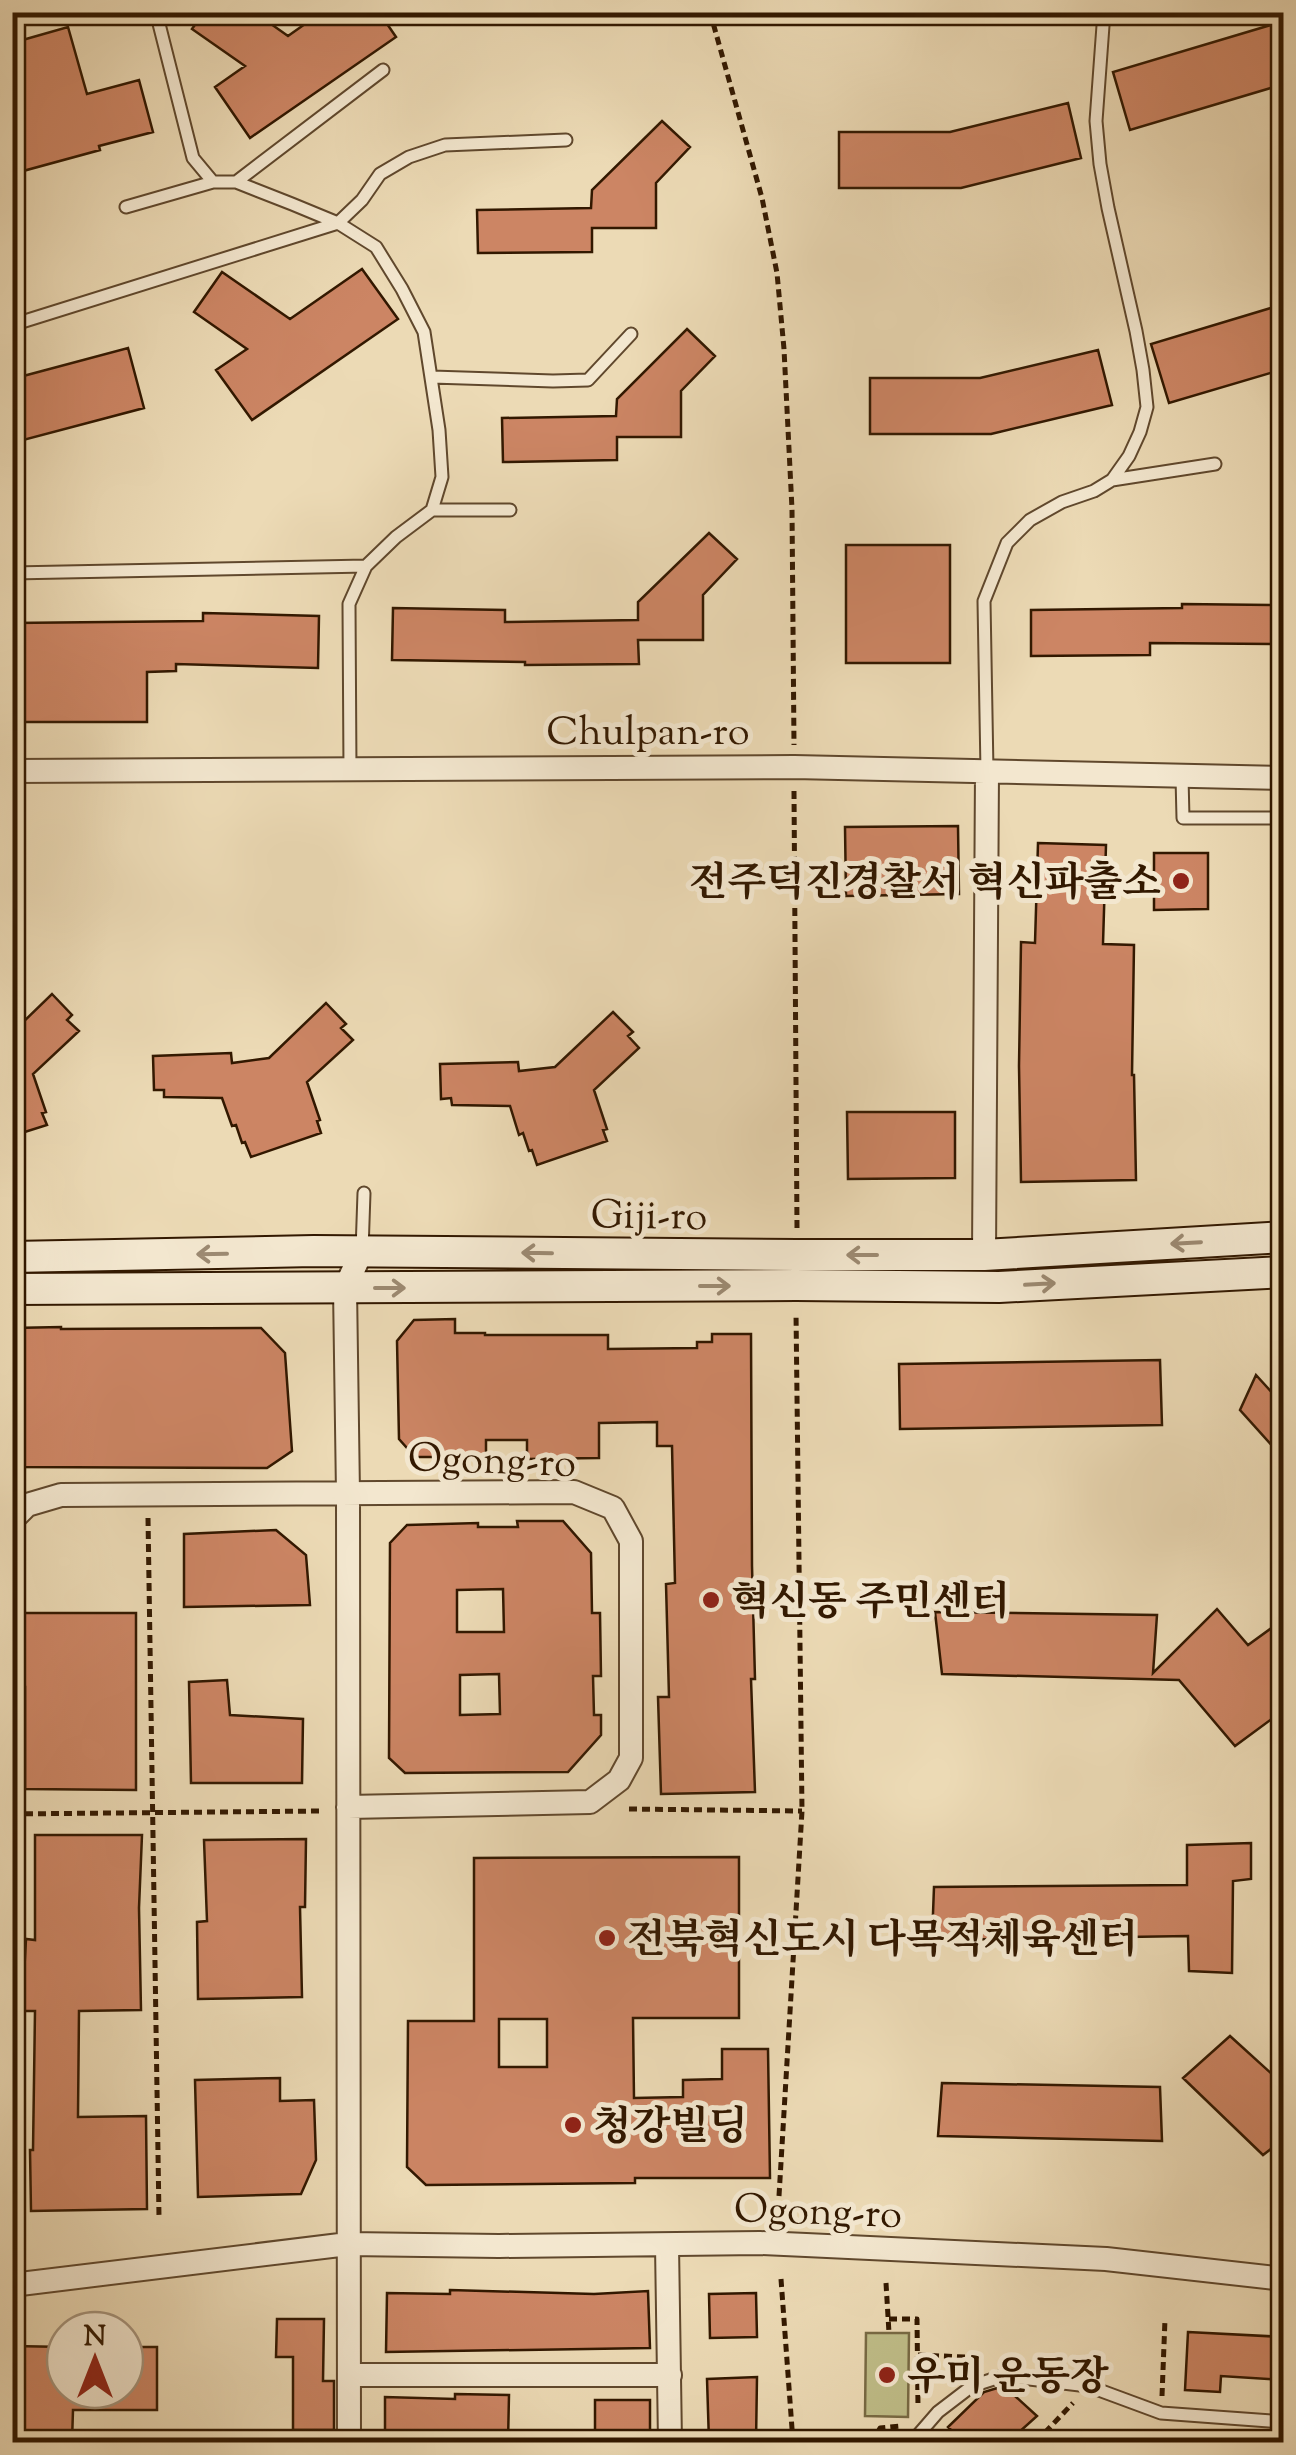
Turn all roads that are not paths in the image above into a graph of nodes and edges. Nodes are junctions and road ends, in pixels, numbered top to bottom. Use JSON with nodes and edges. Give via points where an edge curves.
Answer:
{"nodes":[{"id":1,"x":156,"y":12,"type":"edge"},
{"id":2,"x":1104,"y":12,"type":"edge"},
{"id":3,"x":383,"y":70,"type":"dead end"},
{"id":4,"x":566,"y":140,"type":"dead end"},
{"id":5,"x":213,"y":182,"type":"junction"},
{"id":6,"x":236,"y":182,"type":"junction"},
{"id":7,"x":126,"y":207,"type":"dead end"},
{"id":8,"x":338,"y":223,"type":"junction"},
{"id":9,"x":12,"y":325,"type":"edge"},
{"id":10,"x":630,"y":334,"type":"dead end"},
{"id":11,"x":432,"y":377,"type":"junction"},
{"id":12,"x":1215,"y":464,"type":"dead end"},
{"id":13,"x":1112,"y":480,"type":"junction"},
{"id":14,"x":432,"y":510,"type":"junction"},
{"id":15,"x":510,"y":510,"type":"dead end"},
{"id":16,"x":366,"y":566,"type":"junction"},
{"id":17,"x":12,"y":573,"type":"edge"},
{"id":18,"x":350,"y":770,"type":"junction"},
{"id":19,"x":12,"y":771,"type":"edge"},
{"id":20,"x":987,"y":771,"type":"junction"},
{"id":21,"x":1182,"y":777,"type":"junction"},
{"id":22,"x":1284,"y":778,"type":"edge"},
{"id":23,"x":1277,"y":818,"type":"dead end"},
{"id":24,"x":364,"y":1192,"type":"dead end"},
{"id":25,"x":1284,"y":1237,"type":"edge"},
{"id":26,"x":362,"y":1251,"type":"junction"},
{"id":27,"x":984,"y":1255,"type":"junction"},
{"id":28,"x":12,"y":1257,"type":"edge"},
{"id":29,"x":1284,"y":1272,"type":"edge"},
{"id":30,"x":345,"y":1288,"type":"junction"},
{"id":31,"x":12,"y":1289,"type":"edge"},
{"id":32,"x":348,"y":1494,"type":"junction"},
{"id":33,"x":12,"y":1520,"type":"edge"},
{"id":34,"x":348,"y":1807,"type":"junction"},
{"id":35,"x":348,"y":2244,"type":"junction"},
{"id":36,"x":667,"y":2245,"type":"junction"},
{"id":37,"x":1284,"y":2279,"type":"edge"},
{"id":38,"x":12,"y":2286,"type":"edge"},
{"id":39,"x":349,"y":2375,"type":"junction"},
{"id":40,"x":670,"y":2375,"type":"junction"},
{"id":41,"x":1284,"y":2422,"type":"edge"},
{"id":42,"x":916,"y":2437,"type":"edge"},
{"id":43,"x":349,"y":2442,"type":"edge"},
{"id":44,"x":670,"y":2442,"type":"edge"}],
"edges":[{"from":1,"to":5,"type":"lane","via":[[193,158]]},
{"from":2,"to":13,"type":"lane","via":[[1096,121],[1100,164],[1146,407],[1130,456]]},
{"from":3,"to":6,"type":"lane"},
{"from":4,"to":8,"type":"lane","via":[[445,145],[410,157],[380,174]]},
{"from":5,"to":6,"type":"lane"},
{"from":5,"to":7,"type":"lane"},
{"from":6,"to":8,"type":"lane"},
{"from":8,"to":9,"type":"lane"},
{"from":8,"to":11,"type":"lane","via":[[376,247],[402,289],[424,332]]},
{"from":10,"to":11,"type":"lane","via":[[588,380]]},
{"from":11,"to":14,"type":"lane","via":[[442,477]]},
{"from":12,"to":13,"type":"lane"},
{"from":13,"to":20,"type":"lane","via":[[1030,520],[1007,543],[984,601]]},
{"from":14,"to":15,"type":"lane"},
{"from":14,"to":16,"type":"lane"},
{"from":16,"to":17,"type":"lane"},
{"from":16,"to":18,"type":"lane","via":[[349,604]]},
{"from":18,"to":19,"type":"street","name":"Chulpan-ro"},
{"from":18,"to":20,"type":"street","name":"Chulpan-ro"},
{"from":20,"to":21,"type":"street","name":"Chulpan-ro"},
{"from":20,"to":27,"type":"street"},
{"from":21,"to":22,"type":"street","name":"Chulpan-ro"},
{"from":21,"to":23,"type":"lane","via":[[1183,818]]},
{"from":24,"to":26,"type":"lane"},
{"from":25,"to":27,"type":"street","name":"Giji-ro","one_way":true},
{"from":27,"to":26,"type":"street","name":"Giji-ro","one_way":true},
{"from":26,"to":28,"type":"street","name":"Giji-ro","one_way":true},
{"from":26,"to":30,"type":"street","name":"Ogong-ro"},
{"from":30,"to":29,"type":"street","name":"Giji-ro","one_way":true,"via":[[999,1286]]},
{"from":30,"to":31,"type":"street","name":"Giji-ro"},
{"from":30,"to":32,"type":"street","name":"Ogong-ro"},
{"from":32,"to":33,"type":"street","name":"Ogong-ro","via":[[60,1495],[28,1505]]},
{"from":32,"to":34,"type":"street","name":"Ogong-ro"},
{"from":32,"to":34,"type":"street","name":"Ogong-ro","via":[[574,1492],[614,1508],[631,1541],[631,1758],[619,1780],[590,1802]]},
{"from":34,"to":35,"type":"street","name":"Ogong-ro"},
{"from":35,"to":36,"type":"street","name":"Ogong-ro"},
{"from":35,"to":38,"type":"street","name":"Ogong-ro"},
{"from":35,"to":39,"type":"street"},
{"from":36,"to":37,"type":"street","name":"Ogong-ro","via":[[1106,2259]]},
{"from":36,"to":40,"type":"street"},
{"from":39,"to":40,"type":"street"},
{"from":39,"to":43,"type":"street"},
{"from":40,"to":44,"type":"street"},
{"from":41,"to":42,"type":"lane","via":[[1161,2413],[1088,2386],[1003,2376],[972,2386]]}]}
